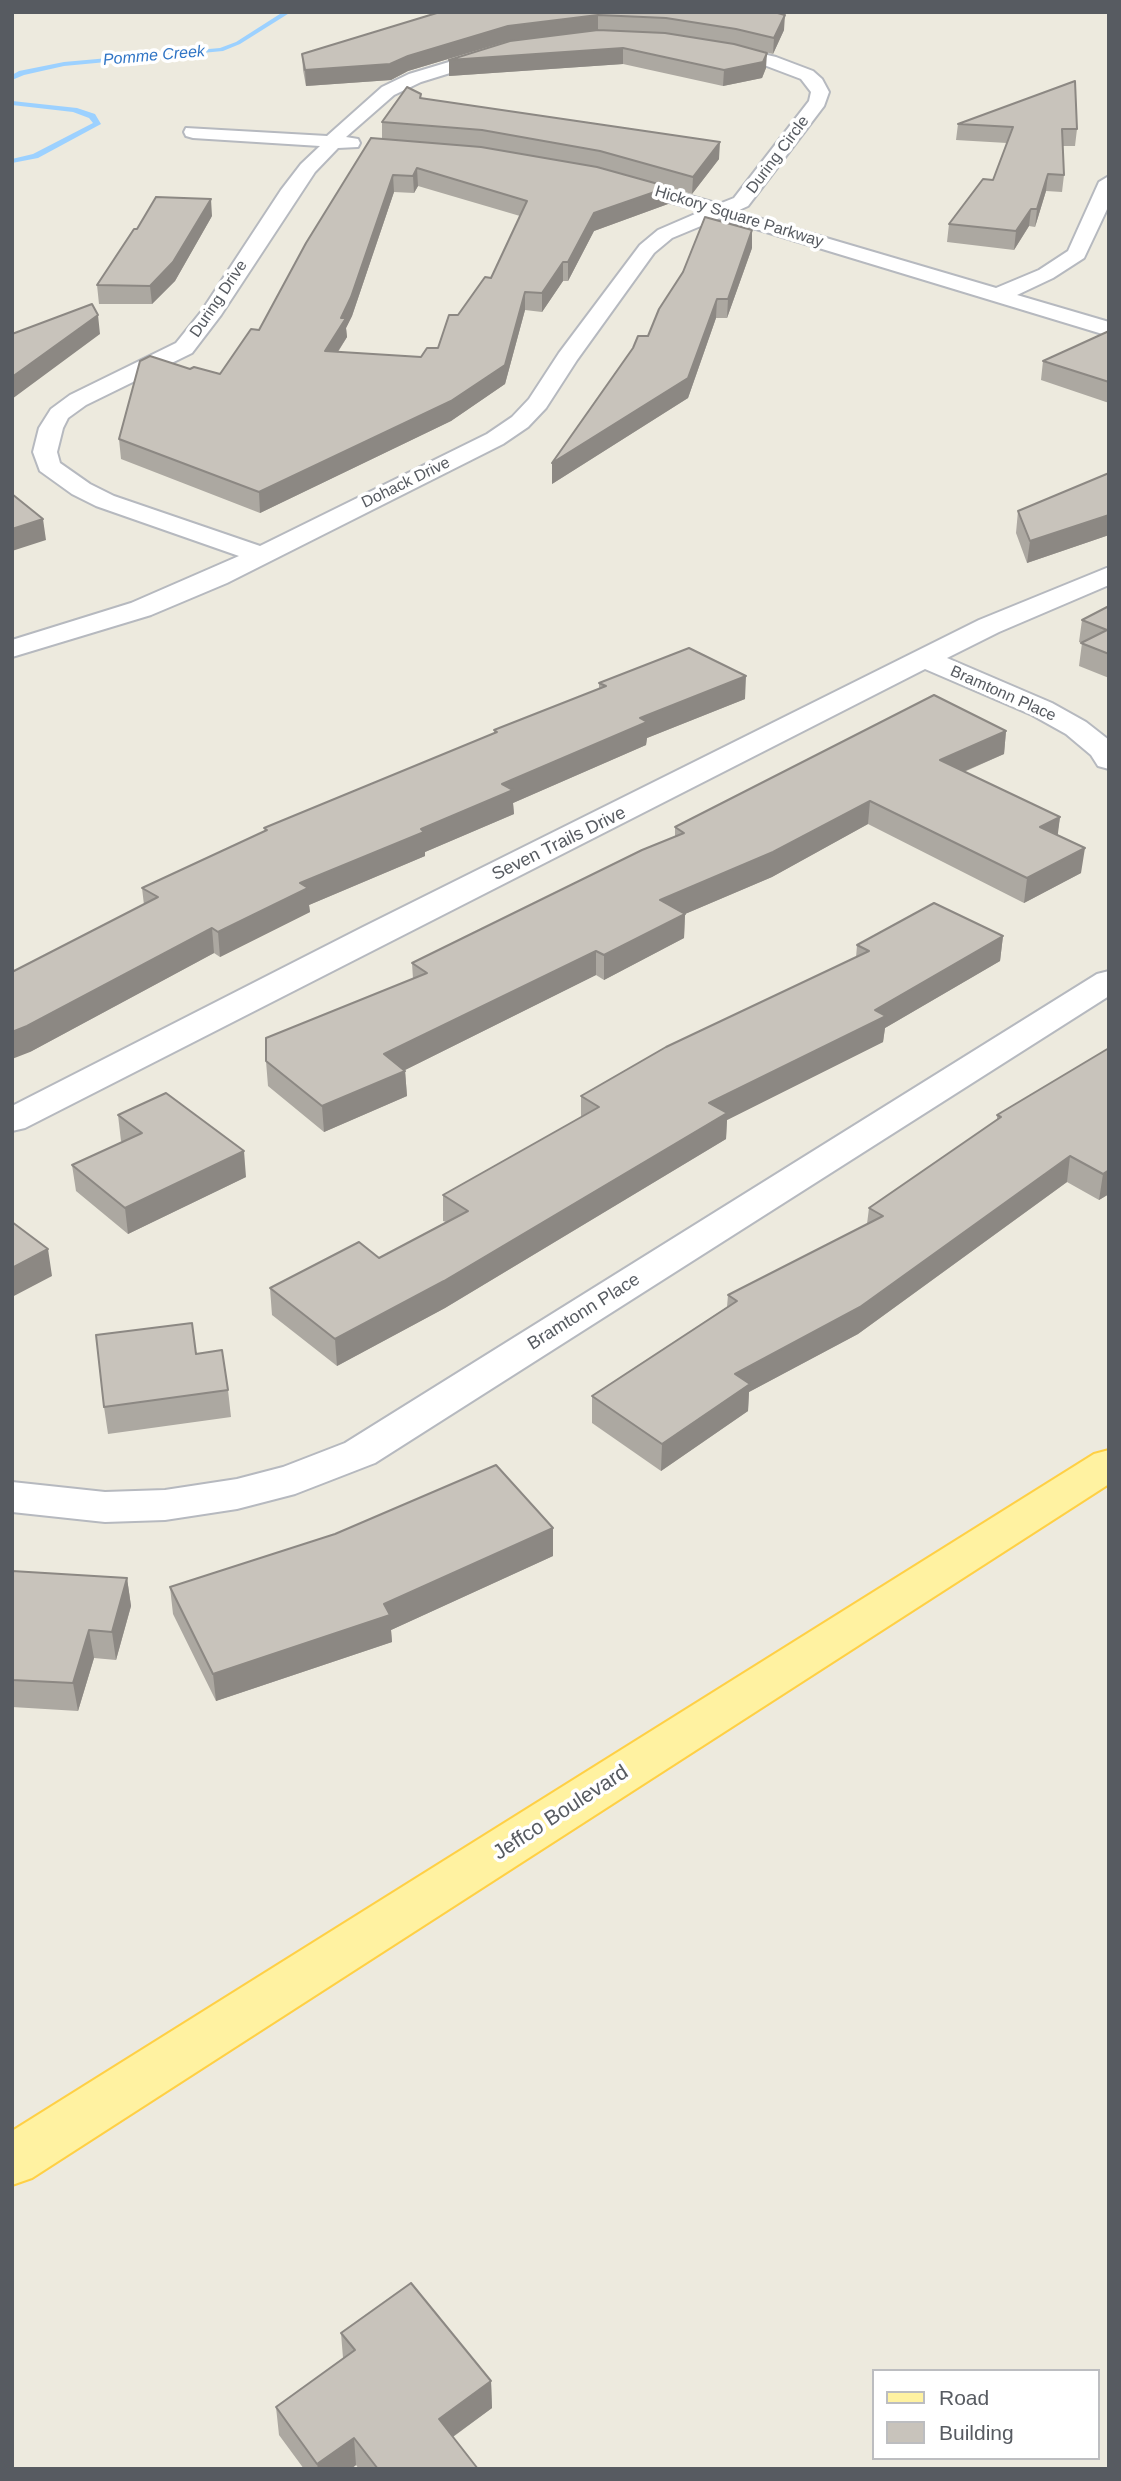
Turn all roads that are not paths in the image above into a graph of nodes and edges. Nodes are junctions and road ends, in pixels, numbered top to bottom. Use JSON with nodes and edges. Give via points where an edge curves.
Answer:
{"nodes":[{"id":1,"x":699,"y":45,"type":"edge"},
{"id":2,"x":520,"y":47,"type":"edge"},
{"id":3,"x":193,"y":132,"type":"dead end"},
{"id":4,"x":332,"y":142,"type":"junction"},
{"id":5,"x":371,"y":145,"type":"edge"},
{"id":6,"x":599,"y":177,"type":"edge"},
{"id":7,"x":1109,"y":182,"type":"edge"},
{"id":8,"x":721,"y":211,"type":"junction"},
{"id":9,"x":996,"y":296,"type":"junction"},
{"id":10,"x":1109,"y":329,"type":"edge"},
{"id":11,"x":260,"y":555,"type":"junction"},
{"id":12,"x":1109,"y":575,"type":"edge"},
{"id":13,"x":12,"y":649,"type":"edge"},
{"id":14,"x":925,"y":659,"type":"junction"},
{"id":15,"x":1109,"y":760,"type":"edge"},
{"id":16,"x":1109,"y":981,"type":"edge"},
{"id":17,"x":12,"y":1120,"type":"edge"},
{"id":18,"x":1109,"y":1464,"type":"edge"},
{"id":19,"x":12,"y":1497,"type":"edge"},
{"id":20,"x":12,"y":2161,"type":"edge"}],
"edges":[{"from":1,"to":8,"type":"street","name":"During Circle","via":[[789,66],[807,75],[820,92],[818,102],[746,198]]},
{"from":2,"to":4,"type":"street","via":[[393,88]]},
{"from":3,"to":4,"type":"street"},
{"from":4,"to":5,"type":"street"},
{"from":4,"to":11,"type":"street","name":"During Drive","via":[[288,194],[184,348],[69,407],[51,428],[45,452],[49,466],[60,475],[105,501]]},
{"from":6,"to":8,"type":"street","name":"Hickory Square Parkway"},
{"from":7,"to":9,"type":"street","via":[[1077,254]]},
{"from":8,"to":9,"type":"street","name":"Hickory Square Parkway"},
{"from":8,"to":11,"type":"street","name":"Dohack Drive","via":[[665,234],[647,248],[538,403],[510,430]]},
{"from":9,"to":10,"type":"street","name":"Hickory Square Parkway"},
{"from":11,"to":13,"type":"street","name":"Dohack Drive","via":[[141,609]]},
{"from":12,"to":14,"type":"street","name":"Seven Trails Drive"},
{"from":14,"to":15,"type":"street","name":"Bramtonn Place","via":[[1042,709],[1076,729]]},
{"from":14,"to":17,"type":"street","name":"Seven Trails Drive"},
{"from":16,"to":19,"type":"street","name":"Bramtonn Place","via":[[360,1453],[282,1482],[165,1505],[105,1507]]},
{"from":18,"to":20,"type":"main road","name":"Jeffco Boulevard"}]}
